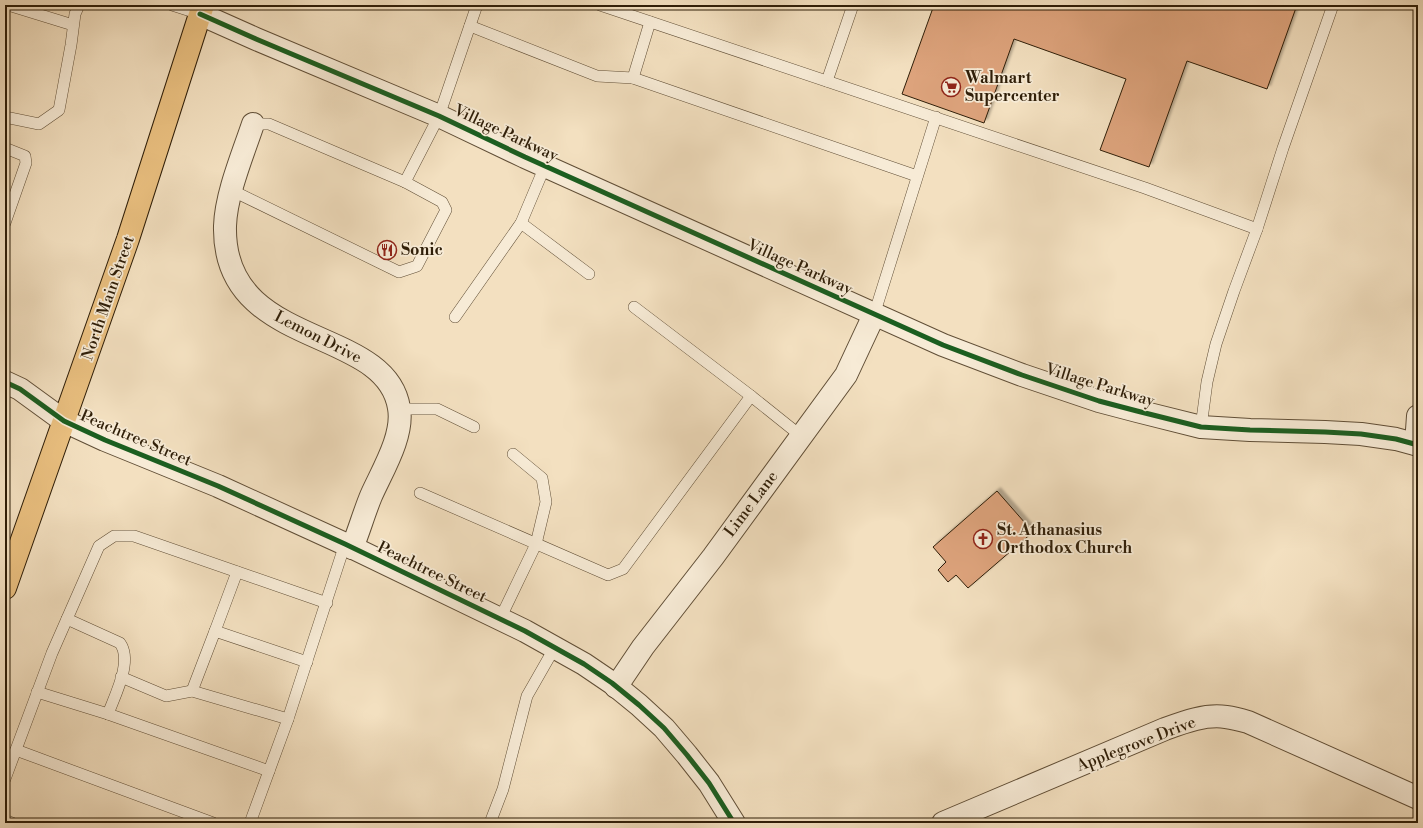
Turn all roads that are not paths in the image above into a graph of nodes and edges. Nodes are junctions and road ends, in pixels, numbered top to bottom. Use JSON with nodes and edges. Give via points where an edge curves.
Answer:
{"nodes":[{"id":1,"x":8,"y":5,"type":"edge"},
{"id":2,"x":80,"y":5,"type":"edge"},
{"id":3,"x":172,"y":5,"type":"edge"},
{"id":4,"x":477,"y":5,"type":"edge"},
{"id":5,"x":600,"y":5,"type":"edge"},
{"id":6,"x":853,"y":5,"type":"edge"},
{"id":7,"x":1333,"y":5,"type":"edge"},
{"id":8,"x":202,"y":9,"type":"edge"},
{"id":9,"x":650,"y":22,"type":"junction"},
{"id":10,"x":73,"y":25,"type":"junction"},
{"id":11,"x":470,"y":26,"type":"junction"},
{"id":12,"x":633,"y":78,"type":"junction"},
{"id":13,"x":827,"y":81,"type":"junction"},
{"id":14,"x":5,"y":116,"type":"edge"},
{"id":15,"x":439,"y":116,"type":"junction"},
{"id":16,"x":936,"y":117,"type":"junction"},
{"id":17,"x":253,"y":124,"type":"joint"},
{"id":18,"x":5,"y":148,"type":"edge"},
{"id":19,"x":545,"y":166,"type":"junction"},
{"id":20,"x":917,"y":176,"type":"junction"},
{"id":21,"x":405,"y":182,"type":"junction"},
{"id":22,"x":231,"y":190,"type":"junction"},
{"id":23,"x":5,"y":223,"type":"edge"},
{"id":24,"x":522,"y":224,"type":"junction"},
{"id":25,"x":1257,"y":229,"type":"junction"},
{"id":26,"x":589,"y":274,"type":"dead end"},
{"id":27,"x":634,"y":307,"type":"dead end"},
{"id":28,"x":874,"y":315,"type":"junction"},
{"id":29,"x":455,"y":317,"type":"dead end"},
{"id":30,"x":5,"y":382,"type":"edge"},
{"id":31,"x":751,"y":396,"type":"junction"},
{"id":32,"x":400,"y":409,"type":"junction"},
{"id":33,"x":1418,"y":416,"type":"edge"},
{"id":34,"x":64,"y":421,"type":"junction"},
{"id":35,"x":474,"y":427,"type":"dead end"},
{"id":36,"x":1201,"y":427,"type":"junction"},
{"id":37,"x":802,"y":436,"type":"junction"},
{"id":38,"x":1417,"y":444,"type":"edge"},
{"id":39,"x":513,"y":454,"type":"dead end"},
{"id":40,"x":420,"y":493,"type":"dead end"},
{"id":41,"x":536,"y":544,"type":"junction"},
{"id":42,"x":349,"y":546,"type":"junction"},
{"id":43,"x":237,"y":572,"type":"junction"},
{"id":44,"x":5,"y":588,"type":"edge"},
{"id":45,"x":327,"y":603,"type":"junction"},
{"id":46,"x":66,"y":619,"type":"junction"},
{"id":47,"x":500,"y":619,"type":"junction"},
{"id":48,"x":215,"y":631,"type":"junction"},
{"id":49,"x":555,"y":647,"type":"junction"},
{"id":50,"x":307,"y":662,"type":"junction"},
{"id":51,"x":121,"y":677,"type":"junction"},
{"id":52,"x":616,"y":687,"type":"junction"},
{"id":53,"x":192,"y":691,"type":"junction"},
{"id":54,"x":37,"y":692,"type":"junction"},
{"id":55,"x":108,"y":714,"type":"junction"},
{"id":56,"x":288,"y":719,"type":"junction"},
{"id":57,"x":16,"y":750,"type":"junction"},
{"id":58,"x":269,"y":771,"type":"junction"},
{"id":59,"x":5,"y":779,"type":"edge"},
{"id":60,"x":1418,"y":798,"type":"edge"},
{"id":61,"x":5,"y":820,"type":"edge"},
{"id":62,"x":12,"y":823,"type":"edge"},
{"id":63,"x":213,"y":823,"type":"edge"},
{"id":64,"x":250,"y":823,"type":"edge"},
{"id":65,"x":490,"y":823,"type":"edge"},
{"id":66,"x":734,"y":823,"type":"edge"},
{"id":67,"x":943,"y":823,"type":"edge"}],
"edges":[{"from":1,"to":10,"type":"lane"},
{"from":2,"to":10,"type":"lane","via":[[74,14]]},
{"from":3,"to":8,"type":"lane"},
{"from":4,"to":11,"type":"lane"},
{"from":5,"to":9,"type":"lane"},
{"from":6,"to":13,"type":"lane"},
{"from":7,"to":25,"type":"lane"},
{"from":8,"to":15,"type":"street","name":"Village Parkway","via":[[256,39]]},
{"from":8,"to":34,"type":"main road","name":"North Main Street","via":[[128,239]]},
{"from":9,"to":12,"type":"lane"},
{"from":9,"to":13,"type":"lane"},
{"from":10,"to":14,"type":"lane","via":[[59,110],[39,124]]},
{"from":11,"to":12,"type":"lane","via":[[597,76]]},
{"from":11,"to":15,"type":"lane"},
{"from":12,"to":20,"type":"lane"},
{"from":13,"to":16,"type":"lane"},
{"from":15,"to":19,"type":"street","name":"Village Parkway"},
{"from":15,"to":21,"type":"lane"},
{"from":16,"to":20,"type":"lane"},
{"from":16,"to":25,"type":"lane"},
{"from":17,"to":21,"type":"lane","via":[[269,124]]},
{"from":17,"to":22,"type":"street","name":"Lemon Drive"},
{"from":18,"to":23,"type":"lane","via":[[25,156],[26,163]]},
{"from":19,"to":24,"type":"lane"},
{"from":19,"to":28,"type":"street","name":"Village Parkway"},
{"from":20,"to":28,"type":"lane"},
{"from":21,"to":22,"type":"lane","via":[[442,202],[446,210],[417,266],[399,272]]},
{"from":22,"to":32,"type":"street","name":"Lemon Drive","via":[[225,224],[225,244],[235,275],[251,297],[286,322],[350,353],[385,376],[395,392]]},
{"from":24,"to":26,"type":"lane"},
{"from":24,"to":29,"type":"lane"},
{"from":25,"to":36,"type":"lane","via":[[1216,344],[1207,382]]},
{"from":27,"to":31,"type":"lane"},
{"from":28,"to":36,"type":"street","name":"Village Parkway","via":[[943,345],[1029,377],[1129,409]]},
{"from":28,"to":37,"type":"street","name":"Lime Lane","via":[[846,375]]},
{"from":30,"to":34,"type":"street","name":"Peachtree Street","via":[[20,389]]},
{"from":31,"to":37,"type":"lane"},
{"from":31,"to":41,"type":"lane","via":[[623,569],[608,575]]},
{"from":32,"to":35,"type":"lane","via":[[437,409]]},
{"from":32,"to":42,"type":"street","name":"Lemon Drive","via":[[394,444]]},
{"from":33,"to":38,"type":"street"},
{"from":34,"to":42,"type":"street","name":"Peachtree Street","via":[[218,486]]},
{"from":34,"to":44,"type":"main road","name":"North Main Street"},
{"from":36,"to":38,"type":"street","name":"Village Parkway","via":[[1362,434]]},
{"from":37,"to":52,"type":"street","name":"Lime Lane","via":[[643,647]]},
{"from":39,"to":41,"type":"lane","via":[[542,478],[546,502]]},
{"from":40,"to":41,"type":"lane"},
{"from":41,"to":47,"type":"lane"},
{"from":42,"to":45,"type":"lane"},
{"from":42,"to":47,"type":"street","name":"Peachtree Street"},
{"from":43,"to":45,"type":"lane"},
{"from":43,"to":46,"type":"lane","via":[[134,536],[114,536],[99,546]]},
{"from":43,"to":48,"type":"lane"},
{"from":45,"to":50,"type":"lane"},
{"from":46,"to":51,"type":"lane","via":[[120,643],[124,648],[125,665]]},
{"from":46,"to":54,"type":"lane"},
{"from":47,"to":49,"type":"street","name":"Peachtree Street"},
{"from":48,"to":50,"type":"lane"},
{"from":48,"to":53,"type":"lane"},
{"from":49,"to":52,"type":"street","name":"Peachtree Street"},
{"from":49,"to":65,"type":"lane","via":[[527,696],[503,789]]},
{"from":50,"to":56,"type":"lane"},
{"from":51,"to":53,"type":"lane","via":[[166,696]]},
{"from":51,"to":55,"type":"lane"},
{"from":52,"to":66,"type":"street","name":"Peachtree Street","via":[[664,728],[709,783]]},
{"from":53,"to":56,"type":"lane"},
{"from":54,"to":55,"type":"lane"},
{"from":54,"to":57,"type":"lane"},
{"from":55,"to":58,"type":"lane"},
{"from":56,"to":58,"type":"lane"},
{"from":57,"to":59,"type":"lane"},
{"from":57,"to":63,"type":"lane"},
{"from":58,"to":64,"type":"lane"},
{"from":60,"to":67,"type":"street","name":"Applegrove Drive","via":[[1248,722],[1226,716],[1204,717],[1165,729]]},
{"from":61,"to":62,"type":"lane"}]}
